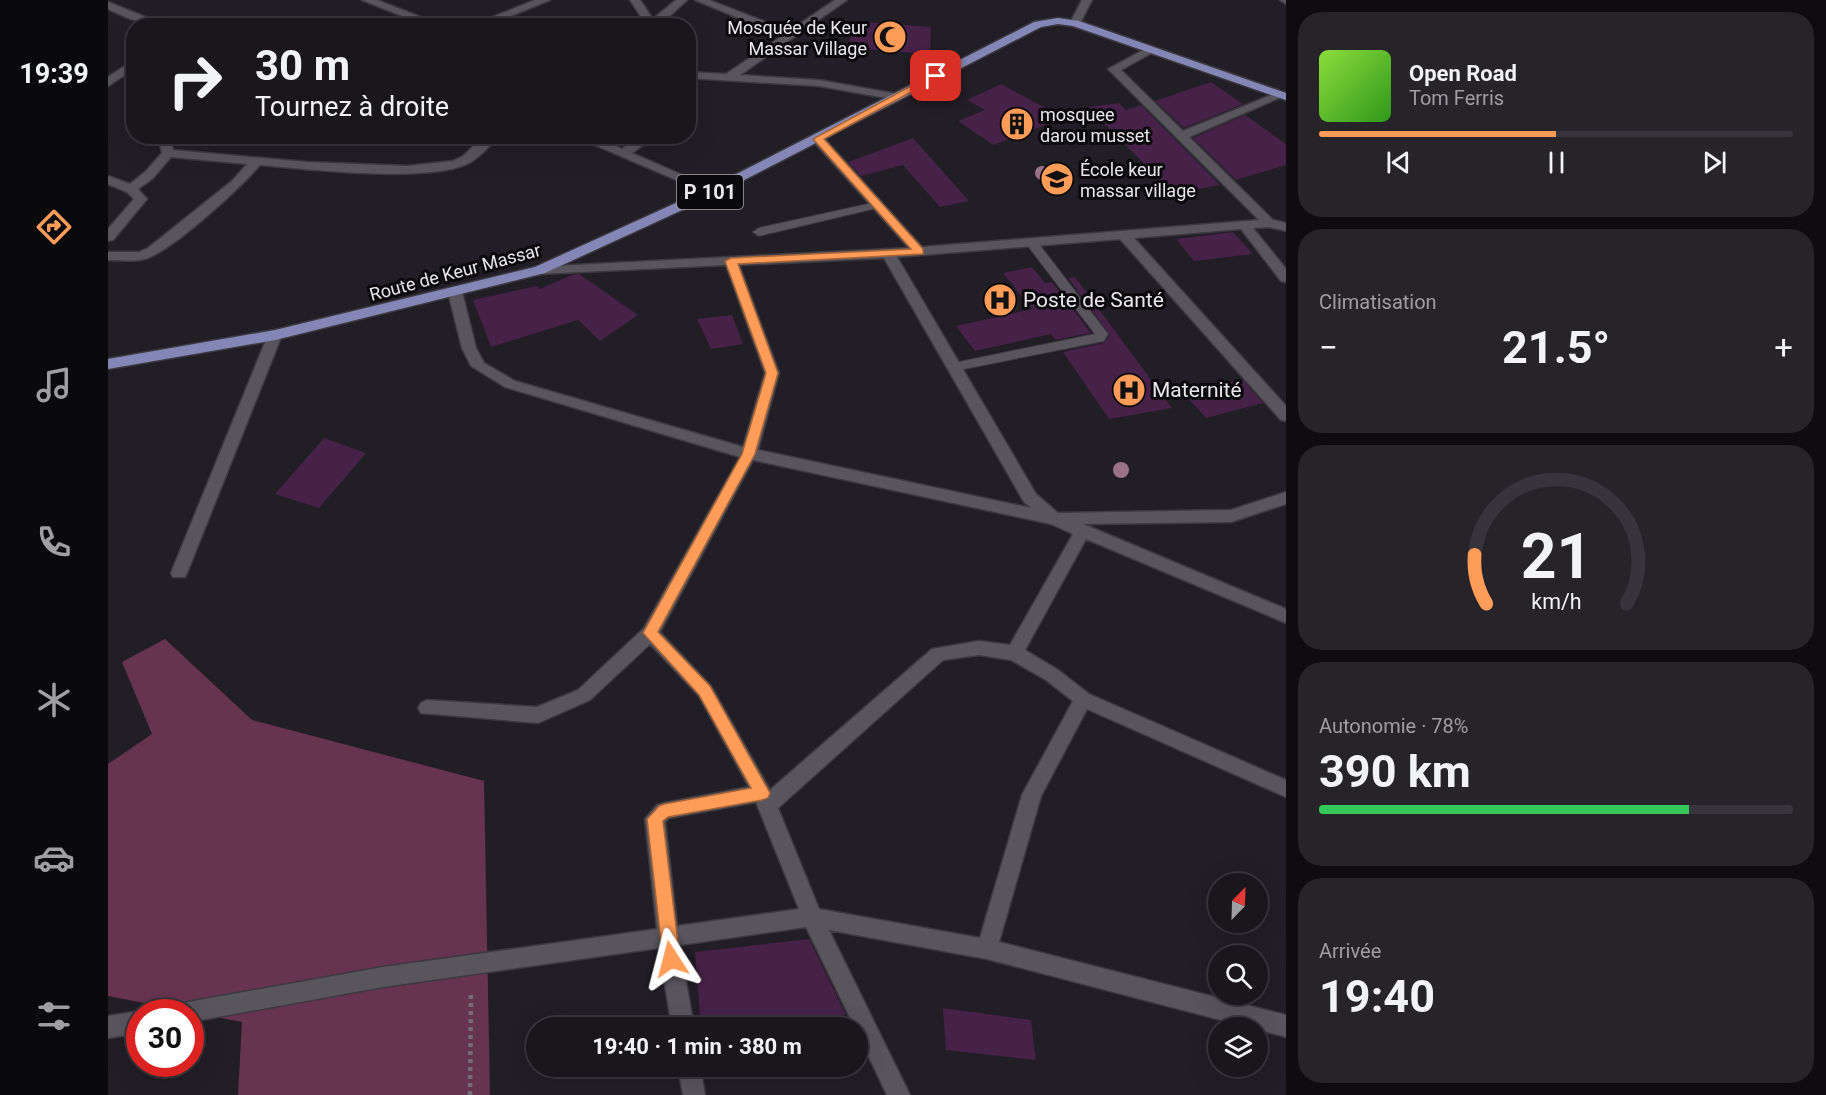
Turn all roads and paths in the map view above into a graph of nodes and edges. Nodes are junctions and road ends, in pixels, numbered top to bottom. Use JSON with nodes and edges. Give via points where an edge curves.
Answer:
{"nodes":[{"id":1,"x":121,"y":0,"type":"edge"},
{"id":2,"x":367,"y":0,"type":"edge"},
{"id":3,"x":545,"y":0,"type":"edge"},
{"id":4,"x":635,"y":0,"type":"edge"},
{"id":5,"x":682,"y":0,"type":"edge"},
{"id":6,"x":700,"y":0,"type":"edge"},
{"id":7,"x":842,"y":0,"type":"edge"},
{"id":8,"x":1087,"y":0,"type":"edge"},
{"id":9,"x":109,"y":7,"type":"edge"},
{"id":10,"x":130,"y":18,"type":"edge"},
{"id":11,"x":414,"y":18,"type":"edge"},
{"id":12,"x":497,"y":18,"type":"edge"},
{"id":13,"x":647,"y":18,"type":"edge"},
{"id":14,"x":660,"y":18,"type":"edge"},
{"id":15,"x":1075,"y":24,"type":"junction"},
{"id":16,"x":789,"y":35,"type":"junction"},
{"id":17,"x":1151,"y":50,"type":"junction"},
{"id":18,"x":126,"y":69,"type":"edge"},
{"id":19,"x":696,"y":76,"type":"edge"},
{"id":20,"x":728,"y":78,"type":"junction"},
{"id":21,"x":108,"y":83,"type":"edge"},
{"id":22,"x":1283,"y":96,"type":"edge"},
{"id":23,"x":897,"y":97,"type":"junction"},
{"id":24,"x":1182,"y":136,"type":"junction"},
{"id":25,"x":818,"y":139,"type":"junction"},
{"id":26,"x":166,"y":144,"type":"edge"},
{"id":27,"x":483,"y":144,"type":"edge"},
{"id":28,"x":599,"y":144,"type":"edge"},
{"id":29,"x":637,"y":144,"type":"edge"},
{"id":30,"x":168,"y":153,"type":"junction"},
{"id":31,"x":623,"y":154,"type":"junction"},
{"id":32,"x":256,"y":162,"type":"junction"},
{"id":33,"x":108,"y":180,"type":"edge"},
{"id":34,"x":131,"y":189,"type":"junction"},
{"id":35,"x":713,"y":191,"type":"junction"},
{"id":36,"x":877,"y":205,"type":"junction"},
{"id":37,"x":1269,"y":223,"type":"junction"},
{"id":38,"x":1244,"y":225,"type":"junction"},
{"id":39,"x":1286,"y":227,"type":"edge"},
{"id":40,"x":759,"y":232,"type":"dead end"},
{"id":41,"x":1124,"y":235,"type":"junction"},
{"id":42,"x":108,"y":237,"type":"edge"},
{"id":43,"x":1031,"y":242,"type":"junction"},
{"id":44,"x":919,"y":252,"type":"junction"},
{"id":45,"x":888,"y":254,"type":"junction"},
{"id":46,"x":108,"y":256,"type":"edge"},
{"id":47,"x":731,"y":261,"type":"junction"},
{"id":48,"x":540,"y":270,"type":"junction"},
{"id":49,"x":1286,"y":278,"type":"edge"},
{"id":50,"x":455,"y":292,"type":"junction"},
{"id":51,"x":275,"y":335,"type":"junction"},
{"id":52,"x":108,"y":364,"type":"edge"},
{"id":53,"x":954,"y":367,"type":"junction"},
{"id":54,"x":1286,"y":416,"type":"edge"},
{"id":55,"x":748,"y":454,"type":"junction"},
{"id":56,"x":1286,"y":498,"type":"edge"},
{"id":57,"x":1054,"y":519,"type":"junction"},
{"id":58,"x":1082,"y":532,"type":"junction"},
{"id":59,"x":179,"y":573,"type":"dead end"},
{"id":60,"x":1286,"y":616,"type":"edge"},
{"id":61,"x":650,"y":633,"type":"junction"},
{"id":62,"x":1015,"y":653,"type":"junction"},
{"id":63,"x":1083,"y":699,"type":"junction"},
{"id":64,"x":427,"y":708,"type":"dead end"},
{"id":65,"x":1286,"y":789,"type":"edge"},
{"id":66,"x":765,"y":799,"type":"junction"},
{"id":67,"x":812,"y":916,"type":"junction"},
{"id":68,"x":668,"y":937,"type":"junction"},
{"id":69,"x":987,"y":949,"type":"junction"},
{"id":70,"x":471,"y":964,"type":"junction"},
{"id":71,"x":204,"y":1009,"type":"edge"},
{"id":72,"x":681,"y":1017,"type":"edge"},
{"id":73,"x":126,"y":1024,"type":"edge"},
{"id":74,"x":1286,"y":1026,"type":"edge"},
{"id":75,"x":108,"y":1027,"type":"edge"},
{"id":76,"x":691,"y":1077,"type":"edge"},
{"id":77,"x":470,"y":1095,"type":"edge"},
{"id":78,"x":694,"y":1095,"type":"edge"},
{"id":79,"x":899,"y":1095,"type":"edge"}],
"edges":[{"from":1,"to":9,"type":"street"},
{"from":2,"to":11,"type":"street"},
{"from":3,"to":12,"type":"street"},
{"from":4,"to":13,"type":"street"},
{"from":5,"to":14,"type":"street"},
{"from":6,"to":16,"type":"street"},
{"from":7,"to":16,"type":"street"},
{"from":8,"to":15,"type":"street"},
{"from":9,"to":10,"type":"street"},
{"from":15,"to":17,"type":"main road","name":"Route de Keur Massar","number":"P 101"},
{"from":15,"to":23,"type":"main road","name":"Route de Keur Massar","number":"P 101","via":[[1058,21],[1023,30]]},
{"from":16,"to":20,"type":"street"},
{"from":17,"to":22,"type":"main road","name":"Route de Keur Massar","number":"P 101"},
{"from":17,"to":24,"type":"street","via":[[1114,69]]},
{"from":18,"to":21,"type":"street"},
{"from":19,"to":20,"type":"street"},
{"from":20,"to":23,"type":"street","via":[[819,83]]},
{"from":22,"to":24,"type":"street"},
{"from":23,"to":25,"type":"main road","name":"Route de Keur Massar","number":"P 101"},
{"from":24,"to":37,"type":"street"},
{"from":25,"to":35,"type":"main road","name":"Route de Keur Massar","number":"P 101"},
{"from":25,"to":36,"type":"street"},
{"from":26,"to":30,"type":"street"},
{"from":27,"to":32,"type":"street","via":[[467,159],[442,167],[407,170]]},
{"from":28,"to":31,"type":"street"},
{"from":29,"to":31,"type":"street"},
{"from":30,"to":32,"type":"street"},
{"from":30,"to":34,"type":"street"},
{"from":31,"to":35,"type":"street"},
{"from":32,"to":46,"type":"street","via":[[237,184],[153,251],[141,256]]},
{"from":33,"to":34,"type":"street"},
{"from":34,"to":42,"type":"street","via":[[141,199]]},
{"from":35,"to":48,"type":"main road","name":"Route de Keur Massar","number":"P 101"},
{"from":36,"to":40,"type":"lane"},
{"from":36,"to":44,"type":"street"},
{"from":37,"to":38,"type":"street"},
{"from":37,"to":39,"type":"street"},
{"from":38,"to":41,"type":"street"},
{"from":38,"to":49,"type":"street"},
{"from":41,"to":43,"type":"street"},
{"from":41,"to":54,"type":"street"},
{"from":43,"to":44,"type":"street"},
{"from":43,"to":53,"type":"lane","via":[[1102,334],[1099,338]]},
{"from":44,"to":45,"type":"street"},
{"from":45,"to":47,"type":"street"},
{"from":45,"to":53,"type":"street"},
{"from":47,"to":48,"type":"street"},
{"from":47,"to":55,"type":"street","via":[[772,373]]},
{"from":48,"to":50,"type":"main road","name":"Route de Keur Massar","number":"P 101"},
{"from":50,"to":51,"type":"main road","name":"Route de Keur Massar","number":"P 101"},
{"from":50,"to":55,"type":"street","via":[[469,348],[478,366],[510,384]]},
{"from":51,"to":52,"type":"main road","name":"Route de Keur Massar","number":"P 101"},
{"from":51,"to":59,"type":"street"},
{"from":53,"to":57,"type":"street","via":[[1030,498]]},
{"from":55,"to":57,"type":"street"},
{"from":55,"to":61,"type":"street"},
{"from":56,"to":57,"type":"street","via":[[1231,516]]},
{"from":57,"to":58,"type":"street"},
{"from":58,"to":60,"type":"street"},
{"from":58,"to":62,"type":"street"},
{"from":61,"to":64,"type":"street","via":[[584,695],[538,715]]},
{"from":61,"to":66,"type":"street","via":[[705,691]]},
{"from":62,"to":63,"type":"street","via":[[1053,675]]},
{"from":62,"to":66,"type":"street","via":[[979,648],[938,654]]},
{"from":63,"to":65,"type":"street"},
{"from":63,"to":69,"type":"street","via":[[1032,795]]},
{"from":66,"to":67,"type":"street"},
{"from":66,"to":68,"type":"street","via":[[664,811],[655,819]]},
{"from":67,"to":68,"type":"street"},
{"from":67,"to":69,"type":"street"},
{"from":67,"to":79,"type":"street"},
{"from":68,"to":70,"type":"street"},
{"from":68,"to":72,"type":"street"},
{"from":69,"to":74,"type":"street"},
{"from":70,"to":71,"type":"street"},
{"from":70,"to":77,"type":"path"},
{"from":73,"to":75,"type":"street"},
{"from":76,"to":78,"type":"street"}]}
